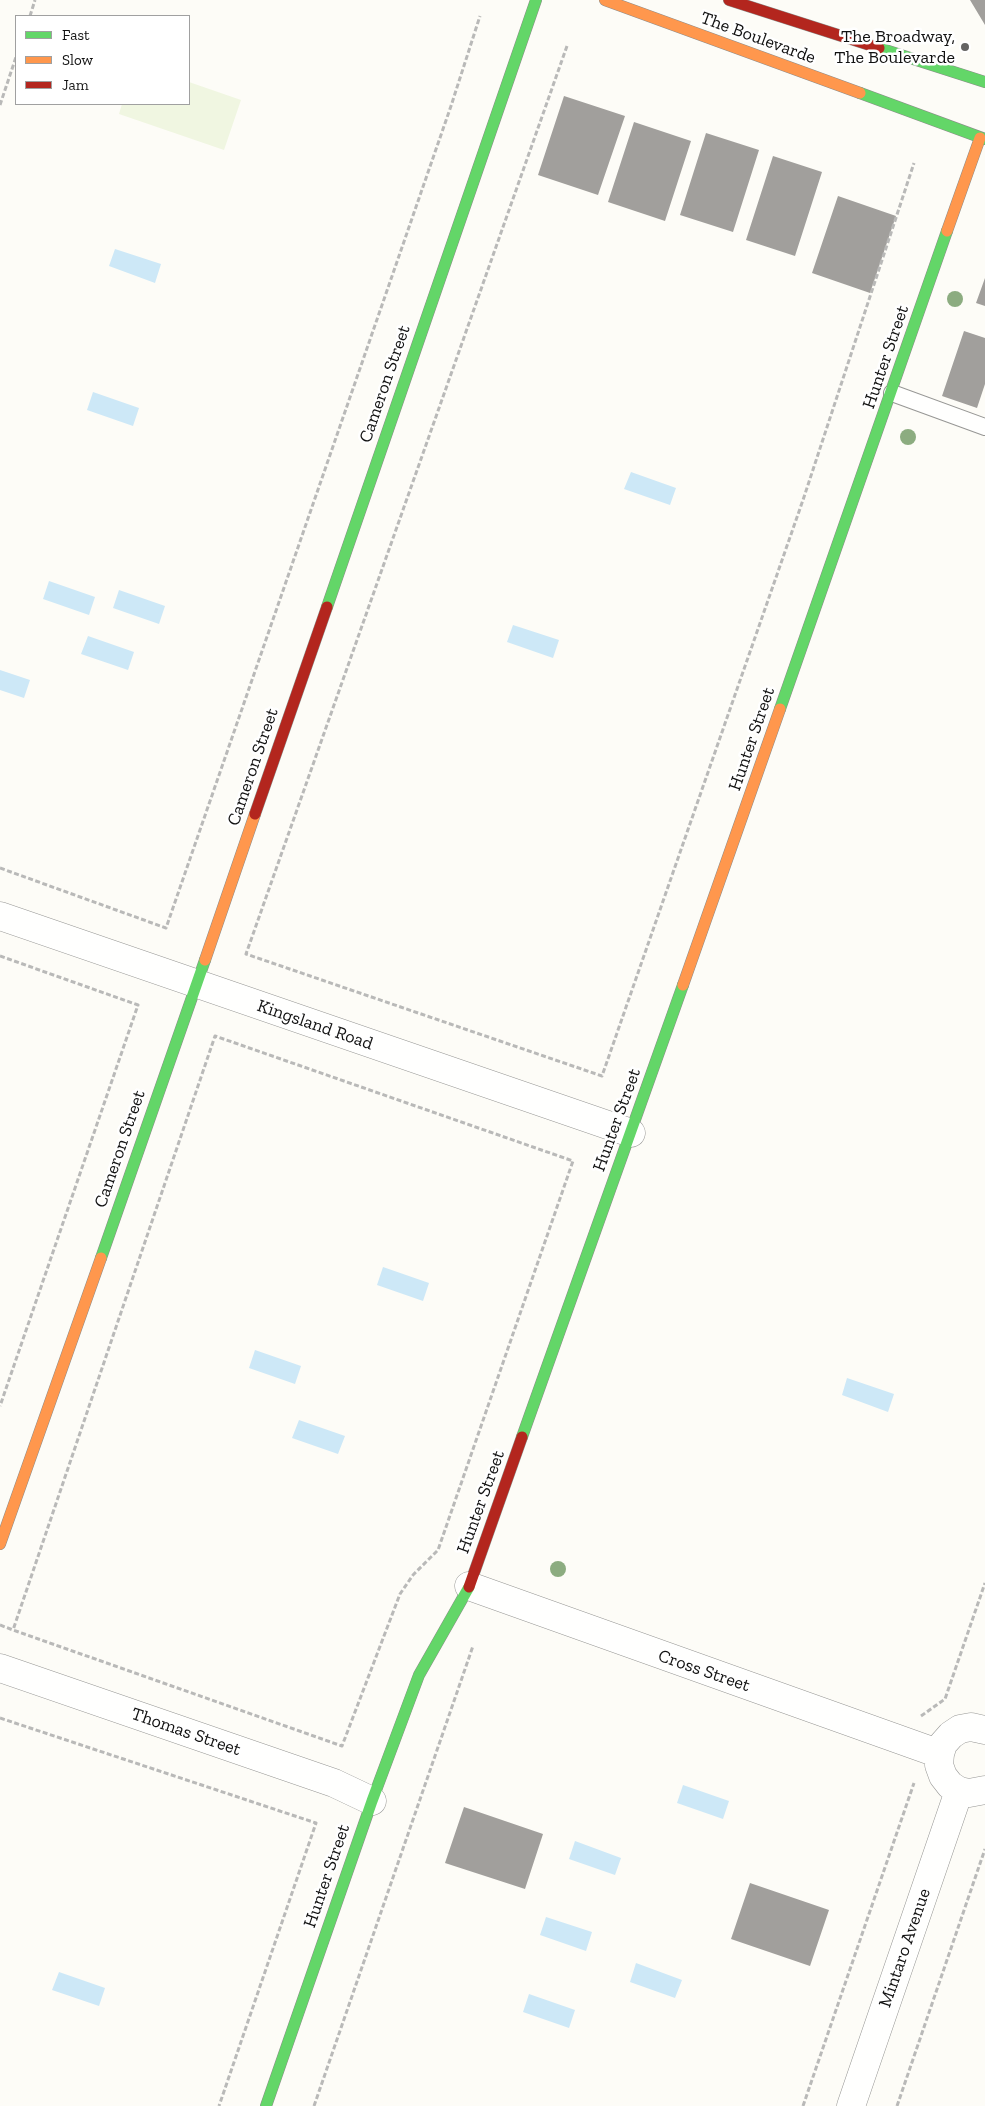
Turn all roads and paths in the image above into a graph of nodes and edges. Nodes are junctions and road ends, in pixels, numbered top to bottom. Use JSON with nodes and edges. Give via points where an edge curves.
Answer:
{"nodes":[{"id":1,"x":35,"y":0,"type":"edge"},
{"id":2,"x":536,"y":0,"type":"edge"},
{"id":3,"x":605,"y":0,"type":"edge"},
{"id":4,"x":729,"y":0,"type":"edge"},
{"id":5,"x":30,"y":15,"type":"edge"},
{"id":6,"x":480,"y":16,"type":"dead end"},
{"id":7,"x":567,"y":46,"type":"dead end"},
{"id":8,"x":15,"y":60,"type":"edge"},
{"id":9,"x":985,"y":82,"type":"edge"},
{"id":10,"x":0,"y":106,"type":"edge"},
{"id":11,"x":982,"y":138,"type":"edge"},
{"id":12,"x":914,"y":163,"type":"dead end"},
{"id":13,"x":892,"y":393,"type":"junction"},
{"id":14,"x":985,"y":427,"type":"edge"},
{"id":15,"x":0,"y":868,"type":"edge"},
{"id":16,"x":0,"y":916,"type":"edge"},
{"id":17,"x":0,"y":956,"type":"edge"},
{"id":18,"x":196,"y":984,"type":"junction"},
{"id":19,"x":631,"y":1133,"type":"junction"},
{"id":20,"x":0,"y":1406,"type":"edge"},
{"id":21,"x":0,"y":1544,"type":"edge"},
{"id":22,"x":985,"y":1583,"type":"edge"},
{"id":23,"x":469,"y":1586,"type":"junction"},
{"id":24,"x":0,"y":1625,"type":"edge"},
{"id":25,"x":13,"y":1630,"type":"junction"},
{"id":26,"x":473,"y":1645,"type":"dead end"},
{"id":27,"x":0,"y":1668,"type":"edge"},
{"id":28,"x":920,"y":1716,"type":"dead end"},
{"id":29,"x":0,"y":1718,"type":"edge"},
{"id":30,"x":984,"y":1726,"type":"edge"},
{"id":31,"x":940,"y":1754,"type":"junction"},
{"id":32,"x":916,"y":1778,"type":"dead end"},
{"id":33,"x":972,"y":1790,"type":"edge"},
{"id":34,"x":372,"y":1801,"type":"junction"},
{"id":35,"x":985,"y":1849,"type":"edge"},
{"id":36,"x":219,"y":2106,"type":"edge"},
{"id":37,"x":266,"y":2106,"type":"edge"},
{"id":38,"x":314,"y":2106,"type":"edge"},
{"id":39,"x":804,"y":2106,"type":"edge"},
{"id":40,"x":851,"y":2106,"type":"edge"},
{"id":41,"x":897,"y":2106,"type":"edge"}],
"edges":[{"from":1,"to":5,"type":"path"},
{"from":2,"to":18,"type":"street","name":"Cameron Street"},
{"from":3,"to":11,"type":"street","name":"The Boulevarde"},
{"from":4,"to":9,"type":"street","name":"The Boulevarde"},
{"from":6,"to":15,"type":"path","via":[[166,928]]},
{"from":7,"to":12,"type":"path","via":[[246,954],[602,1076],[803,500]]},
{"from":8,"to":10,"type":"path"},
{"from":11,"to":13,"type":"street","name":"Hunter Street"},
{"from":13,"to":14,"type":"lane"},
{"from":13,"to":19,"type":"street","name":"Hunter Street"},
{"from":16,"to":18,"type":"street","name":"Kingsland Road"},
{"from":17,"to":20,"type":"path","via":[[138,1004]]},
{"from":18,"to":19,"type":"street","name":"Kingsland Road"},
{"from":18,"to":21,"type":"street","name":"Cameron Street"},
{"from":19,"to":23,"type":"street","name":"Hunter Street"},
{"from":22,"to":28,"type":"path","via":[[945,1699]]},
{"from":23,"to":31,"type":"street","name":"Cross Street"},
{"from":23,"to":34,"type":"street","name":"Hunter Street","via":[[420,1674]]},
{"from":24,"to":25,"type":"path"},
{"from":25,"to":25,"type":"path","via":[[215,1036],[573,1161],[438,1550],[400,1594],[342,1746]]},
{"from":26,"to":38,"type":"path"},
{"from":27,"to":34,"type":"street","name":"Thomas Street","via":[[334,1783]]},
{"from":29,"to":36,"type":"path","via":[[316,1823]]},
{"from":30,"to":31,"type":"street","via":[[955,1732],[943,1744]]},
{"from":31,"to":33,"type":"street","via":[[939,1765],[950,1785]]},
{"from":32,"to":39,"type":"path"},
{"from":33,"to":40,"type":"street","name":"Mintaro Avenue"},
{"from":34,"to":37,"type":"street","name":"Hunter Street"},
{"from":35,"to":41,"type":"path"}]}
